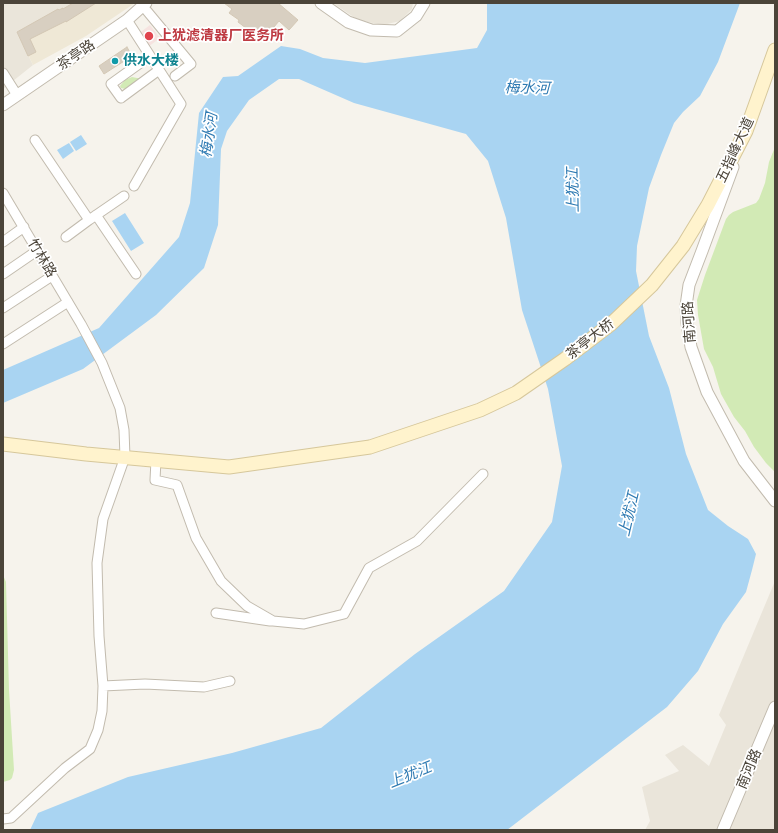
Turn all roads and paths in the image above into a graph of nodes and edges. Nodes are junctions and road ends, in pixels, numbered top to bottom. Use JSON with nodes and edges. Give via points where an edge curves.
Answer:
{"nodes":[{"id":1,"x":321,"y":3,"type":"edge"},
{"id":2,"x":424,"y":3,"type":"edge"},
{"id":3,"x":147,"y":7,"type":"edge"},
{"id":4,"x":127,"y":20,"type":"junction"},
{"id":5,"x":775,"y":50,"type":"edge"},
{"id":6,"x":150,"y":56,"type":"junction"},
{"id":7,"x":159,"y":70,"type":"junction"},
{"id":8,"x":3,"y":73,"type":"edge"},
{"id":9,"x":175,"y":76,"type":"dead end"},
{"id":10,"x":17,"y":95,"type":"junction"},
{"id":11,"x":3,"y":105,"type":"edge"},
{"id":12,"x":746,"y":131,"type":"junction"},
{"id":13,"x":34,"y":140,"type":"dead end"},
{"id":14,"x":134,"y":186,"type":"dead end"},
{"id":15,"x":3,"y":193,"type":"edge"},
{"id":16,"x":124,"y":196,"type":"dead end"},
{"id":17,"x":6,"y":205,"type":"edge"},
{"id":18,"x":92,"y":217,"type":"junction"},
{"id":19,"x":24,"y":227,"type":"junction"},
{"id":20,"x":66,"y":237,"type":"dead end"},
{"id":21,"x":3,"y":242,"type":"edge"},
{"id":22,"x":683,"y":246,"type":"joint"},
{"id":23,"x":38,"y":250,"type":"junction"},
{"id":24,"x":3,"y":274,"type":"edge"},
{"id":25,"x":136,"y":274,"type":"dead end"},
{"id":26,"x":52,"y":276,"type":"junction"},
{"id":27,"x":68,"y":302,"type":"junction"},
{"id":28,"x":3,"y":308,"type":"edge"},
{"id":29,"x":3,"y":344,"type":"edge"},
{"id":30,"x":3,"y":444,"type":"edge"},
{"id":31,"x":125,"y":457,"type":"junction"},
{"id":32,"x":156,"y":460,"type":"junction"},
{"id":33,"x":483,"y":474,"type":"dead end"},
{"id":34,"x":775,"y":501,"type":"edge"},
{"id":35,"x":216,"y":614,"type":"dead end"},
{"id":36,"x":273,"y":621,"type":"junction"},
{"id":37,"x":230,"y":681,"type":"dead end"},
{"id":38,"x":103,"y":686,"type":"junction"},
{"id":39,"x":775,"y":707,"type":"edge"},
{"id":40,"x":3,"y":819,"type":"edge"},
{"id":41,"x":723,"y":830,"type":"edge"}],
"edges":[{"from":1,"to":2,"type":"street","via":[[348,22],[371,30],[397,31],[416,16]]},
{"from":3,"to":4,"type":"street","name":"茶亭路"},
{"from":3,"to":9,"type":"street","via":[[191,64]]},
{"from":4,"to":6,"type":"street"},
{"from":4,"to":10,"type":"street","name":"茶亭路"},
{"from":5,"to":12,"type":"main road","name":"五指峰大道"},
{"from":6,"to":7,"type":"street"},
{"from":6,"to":7,"type":"street","via":[[111,84],[121,98]]},
{"from":7,"to":14,"type":"street","via":[[181,104]]},
{"from":8,"to":10,"type":"street"},
{"from":10,"to":11,"type":"street","name":"茶亭路"},
{"from":12,"to":22,"type":"main road","name":"五指峰大道","via":[[708,205]]},
{"from":12,"to":34,"type":"street","name":"南河路","via":[[689,285],[686,306],[691,347],[707,392],[744,461]]},
{"from":13,"to":18,"type":"street"},
{"from":15,"to":17,"type":"street","name":"竹林路"},
{"from":16,"to":18,"type":"street"},
{"from":17,"to":19,"type":"street","name":"竹林路"},
{"from":18,"to":20,"type":"street"},
{"from":18,"to":25,"type":"street"},
{"from":19,"to":21,"type":"street"},
{"from":19,"to":23,"type":"street","name":"竹林路"},
{"from":22,"to":32,"type":"main road","name":"茶亭大桥","via":[[652,285],[611,324],[566,359],[516,392],[480,410],[370,447],[229,467]]},
{"from":23,"to":24,"type":"street"},
{"from":23,"to":26,"type":"street","name":"竹林路"},
{"from":26,"to":27,"type":"street","name":"竹林路"},
{"from":26,"to":28,"type":"street"},
{"from":27,"to":29,"type":"street"},
{"from":27,"to":31,"type":"street","name":"竹林路","via":[[102,363],[120,408]]},
{"from":30,"to":31,"type":"main road","name":"茶亭大桥"},
{"from":31,"to":32,"type":"main road","name":"茶亭大桥"},
{"from":31,"to":38,"type":"street","via":[[103,519],[97,563]]},
{"from":32,"to":36,"type":"street","via":[[156,480],[177,485],[196,538],[221,581],[247,606]]},
{"from":33,"to":36,"type":"street","via":[[417,541],[369,568],[344,614],[304,624]]},
{"from":35,"to":36,"type":"street"},
{"from":37,"to":38,"type":"street","via":[[204,687],[145,684]]},
{"from":38,"to":40,"type":"street","via":[[102,712],[90,749],[65,768],[11,818]]},
{"from":39,"to":41,"type":"street","name":"南河路"}]}
